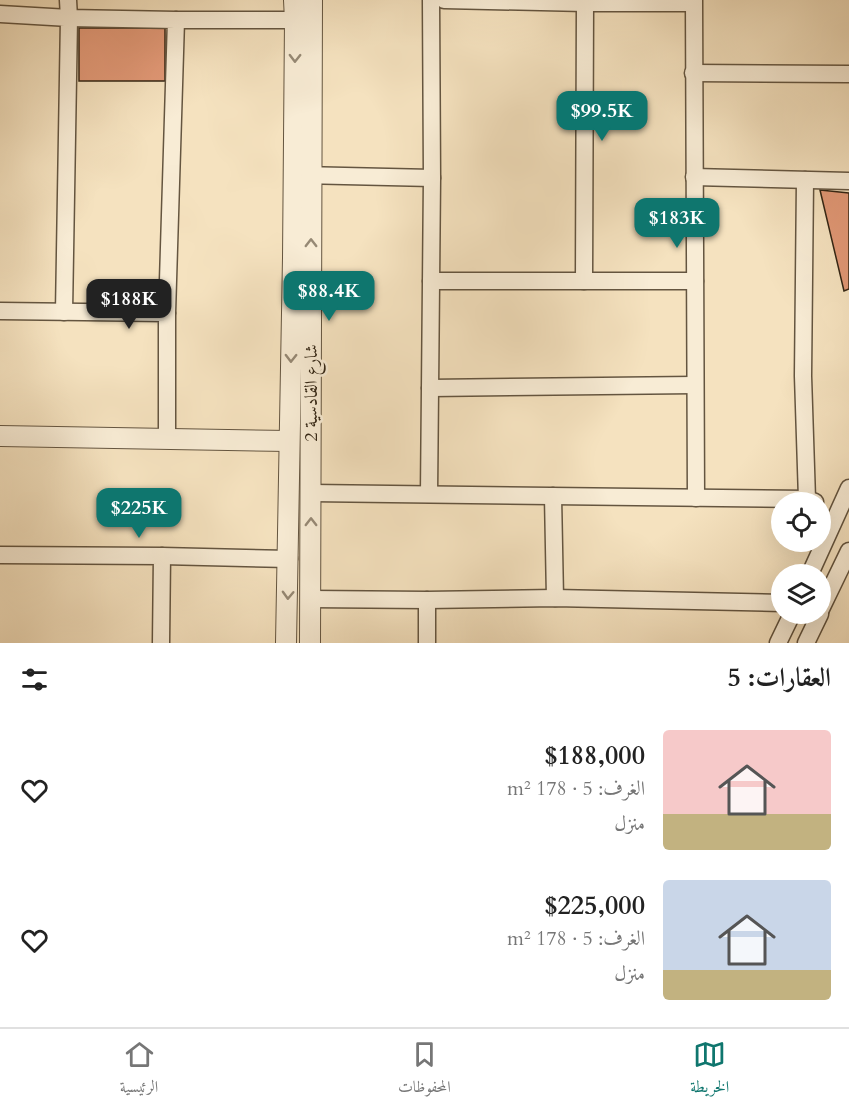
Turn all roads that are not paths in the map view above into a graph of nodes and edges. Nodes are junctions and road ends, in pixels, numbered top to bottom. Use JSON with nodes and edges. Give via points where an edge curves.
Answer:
{"nodes":[{"id":1,"x":68,"y":0,"type":"edge"},
{"id":2,"x":294,"y":0,"type":"edge"},
{"id":3,"x":312,"y":0,"type":"edge"},
{"id":4,"x":431,"y":0,"type":"edge"},
{"id":5,"x":444,"y":0,"type":"edge"},
{"id":6,"x":694,"y":1,"type":"edge"},
{"id":7,"x":585,"y":3,"type":"junction"},
{"id":8,"x":0,"y":14,"type":"edge"},
{"id":9,"x":69,"y":18,"type":"junction"},
{"id":10,"x":176,"y":20,"type":"junction"},
{"id":11,"x":295,"y":20,"type":"junction"},
{"id":12,"x":693,"y":73,"type":"junction"},
{"id":13,"x":849,"y":74,"type":"edge"},
{"id":14,"x":302,"y":175,"type":"junction"},
{"id":15,"x":694,"y":177,"type":"junction"},
{"id":16,"x":432,"y":178,"type":"junction"},
{"id":17,"x":805,"y":180,"type":"junction"},
{"id":18,"x":849,"y":181,"type":"edge"},
{"id":19,"x":431,"y":281,"type":"junction"},
{"id":20,"x":584,"y":281,"type":"junction"},
{"id":21,"x":694,"y":281,"type":"junction"},
{"id":22,"x":0,"y":311,"type":"edge"},
{"id":23,"x":64,"y":312,"type":"junction"},
{"id":24,"x":167,"y":313,"type":"junction"},
{"id":25,"x":695,"y":385,"type":"junction"},
{"id":26,"x":430,"y":388,"type":"junction"},
{"id":27,"x":0,"y":436,"type":"edge"},
{"id":28,"x":167,"y":438,"type":"junction"},
{"id":29,"x":290,"y":441,"type":"junction"},
{"id":30,"x":849,"y":488,"type":"edge"},
{"id":31,"x":814,"y":492,"type":"edge"},
{"id":32,"x":311,"y":493,"type":"junction"},
{"id":33,"x":429,"y":494,"type":"junction"},
{"id":34,"x":553,"y":496,"type":"junction"},
{"id":35,"x":696,"y":498,"type":"junction"},
{"id":36,"x":771,"y":501,"type":"edge"},
{"id":37,"x":831,"y":508,"type":"edge"},
{"id":38,"x":838,"y":511,"type":"junction"},
{"id":39,"x":849,"y":550,"type":"edge"},
{"id":40,"x":0,"y":555,"type":"edge"},
{"id":41,"x":162,"y":556,"type":"junction"},
{"id":42,"x":289,"y":559,"type":"junction"},
{"id":43,"x":814,"y":564,"type":"edge"},
{"id":44,"x":831,"y":588,"type":"edge"},
{"id":45,"x":555,"y":598,"type":"junction"},
{"id":46,"x":310,"y":599,"type":"junction"},
{"id":47,"x":427,"y":600,"type":"junction"},
{"id":48,"x":771,"y":603,"type":"edge"},
{"id":49,"x":787,"y":624,"type":"edge"},
{"id":50,"x":815,"y":624,"type":"edge"},
{"id":51,"x":161,"y":643,"type":"edge"},
{"id":52,"x":286,"y":643,"type":"edge"},
{"id":53,"x":310,"y":643,"type":"edge"},
{"id":54,"x":427,"y":643,"type":"edge"},
{"id":55,"x":778,"y":643,"type":"edge"},
{"id":56,"x":806,"y":643,"type":"edge"}],
"edges":[{"from":1,"to":9,"type":"street"},
{"from":2,"to":11,"type":"street"},
{"from":3,"to":14,"type":"street","name":"شارع القادسية 2"},
{"from":4,"to":16,"type":"street"},
{"from":5,"to":7,"type":"street"},
{"from":6,"to":7,"type":"street"},
{"from":6,"to":12,"type":"street"},
{"from":7,"to":20,"type":"street"},
{"from":8,"to":9,"type":"street"},
{"from":9,"to":10,"type":"street"},
{"from":9,"to":23,"type":"street"},
{"from":10,"to":11,"type":"street"},
{"from":10,"to":24,"type":"street"},
{"from":11,"to":14,"type":"street","one_way":true},
{"from":12,"to":13,"type":"street"},
{"from":12,"to":15,"type":"street"},
{"from":14,"to":16,"type":"street"},
{"from":14,"to":29,"type":"street","one_way":true,"via":[[293,269]]},
{"from":32,"to":14,"type":"street","name":"شارع القادسية 2","one_way":true},
{"from":15,"to":17,"type":"street"},
{"from":15,"to":21,"type":"street"},
{"from":16,"to":19,"type":"street"},
{"from":17,"to":18,"type":"street"},
{"from":17,"to":31,"type":"street","via":[[802,376]]},
{"from":19,"to":20,"type":"street"},
{"from":19,"to":26,"type":"street"},
{"from":20,"to":21,"type":"street"},
{"from":21,"to":25,"type":"street"},
{"from":22,"to":23,"type":"street"},
{"from":23,"to":24,"type":"street"},
{"from":24,"to":28,"type":"street"},
{"from":25,"to":26,"type":"street"},
{"from":25,"to":35,"type":"street"},
{"from":26,"to":33,"type":"street"},
{"from":27,"to":28,"type":"street"},
{"from":28,"to":29,"type":"street"},
{"from":29,"to":42,"type":"street"},
{"from":30,"to":38,"type":"street"},
{"from":32,"to":33,"type":"street"},
{"from":46,"to":32,"type":"street","name":"شارع القادسية 2","one_way":true},
{"from":33,"to":34,"type":"street"},
{"from":34,"to":35,"type":"street"},
{"from":34,"to":45,"type":"street"},
{"from":35,"to":36,"type":"street"},
{"from":37,"to":38,"type":"street"},
{"from":38,"to":43,"type":"street"},
{"from":39,"to":44,"type":"street"},
{"from":40,"to":41,"type":"street"},
{"from":41,"to":42,"type":"street"},
{"from":41,"to":51,"type":"street"},
{"from":42,"to":52,"type":"street","one_way":true},
{"from":45,"to":47,"type":"street"},
{"from":45,"to":48,"type":"street"},
{"from":46,"to":47,"type":"street"},
{"from":46,"to":53,"type":"street","name":"شارع القادسية 2"},
{"from":47,"to":54,"type":"street"},
{"from":49,"to":55,"type":"street"},
{"from":50,"to":56,"type":"street"}]}
